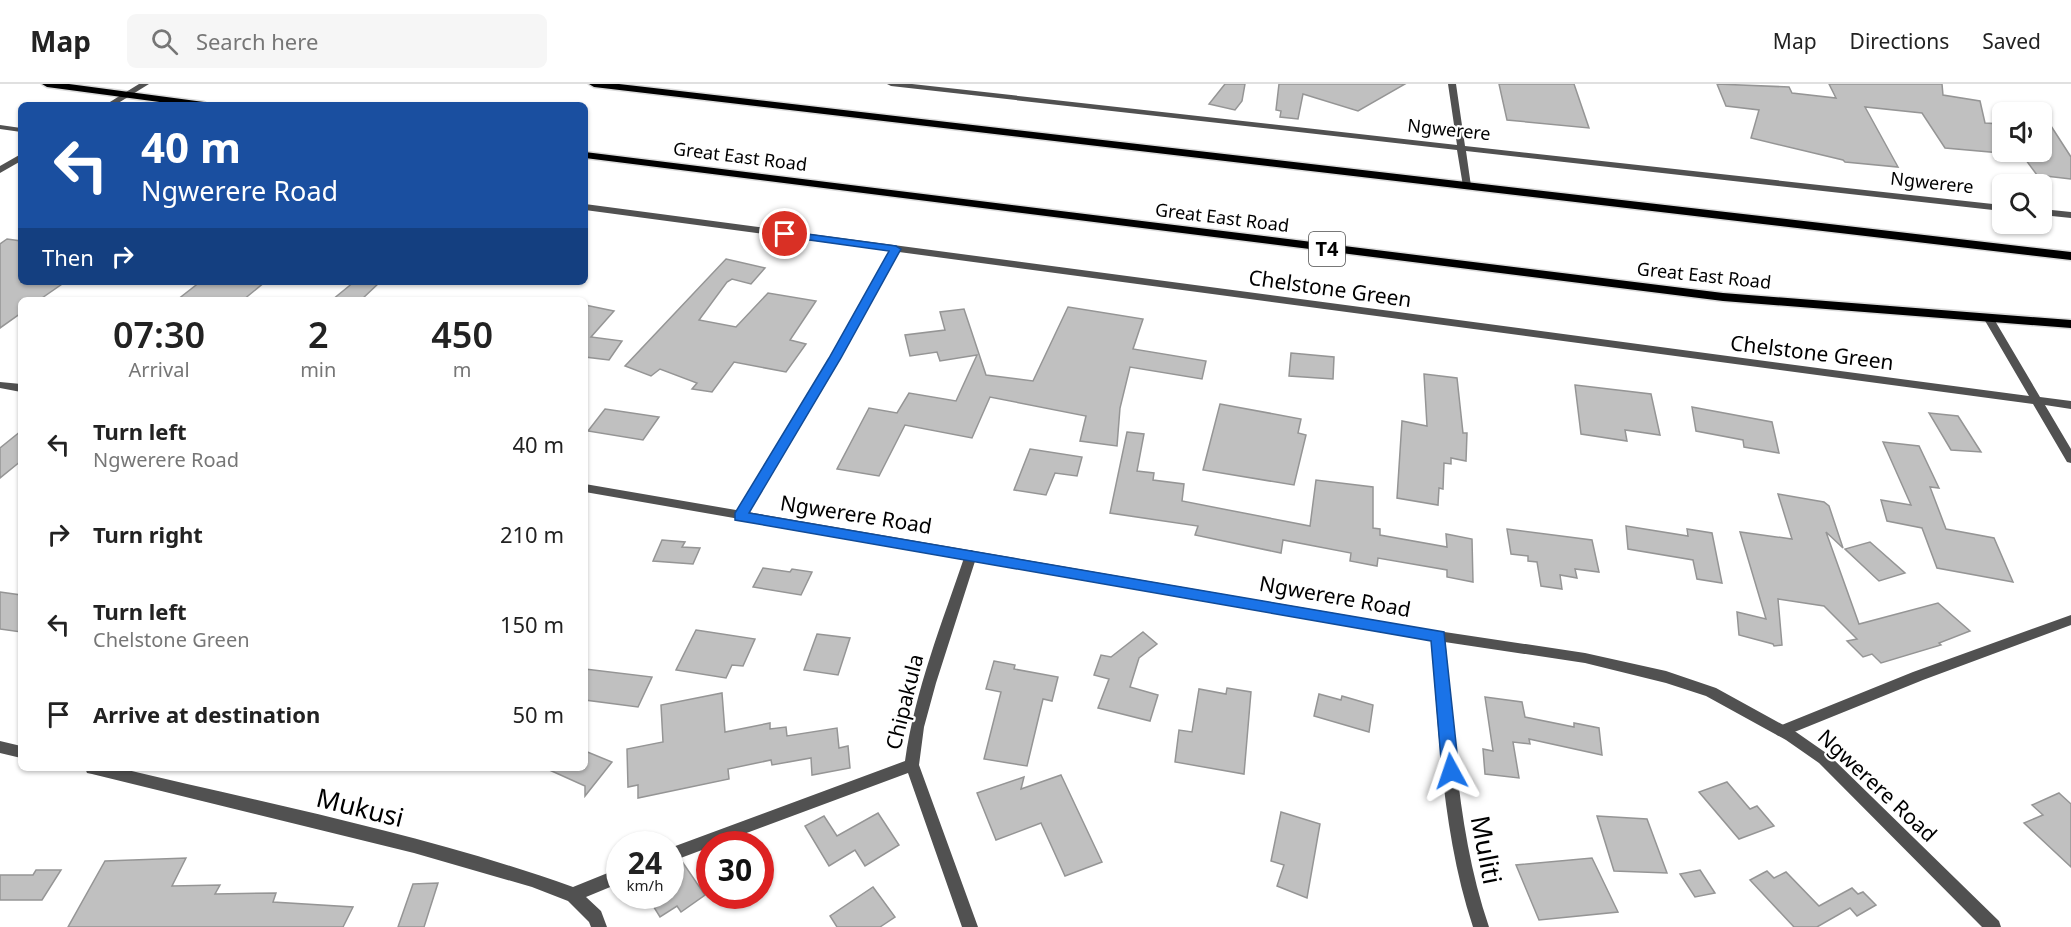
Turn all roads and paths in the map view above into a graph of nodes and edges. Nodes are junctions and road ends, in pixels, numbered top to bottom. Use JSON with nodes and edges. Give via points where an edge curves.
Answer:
{"nodes":[{"id":1,"x":47,"y":84,"type":"edge"},
{"id":2,"x":145,"y":84,"type":"edge"},
{"id":3,"x":594,"y":84,"type":"edge"},
{"id":4,"x":891,"y":84,"type":"edge"},
{"id":5,"x":1452,"y":84,"type":"edge"},
{"id":6,"x":126,"y":95,"type":"junction"},
{"id":7,"x":114,"y":102,"type":"edge"},
{"id":8,"x":181,"y":102,"type":"edge"},
{"id":9,"x":0,"y":127,"type":"edge"},
{"id":10,"x":18,"y":130,"type":"edge"},
{"id":11,"x":1461,"y":148,"type":"junction"},
{"id":12,"x":588,"y":155,"type":"edge"},
{"id":13,"x":18,"y":159,"type":"edge"},
{"id":14,"x":0,"y":170,"type":"edge"},
{"id":15,"x":1467,"y":186,"type":"junction"},
{"id":16,"x":588,"y":207,"type":"edge"},
{"id":17,"x":1992,"y":207,"type":"edge"},
{"id":18,"x":2052,"y":213,"type":"edge"},
{"id":19,"x":2071,"y":215,"type":"edge"},
{"id":20,"x":896,"y":249,"type":"junction"},
{"id":21,"x":2071,"y":256,"type":"edge"},
{"id":22,"x":1989,"y":319,"type":"junction"},
{"id":23,"x":2071,"y":324,"type":"edge"},
{"id":24,"x":0,"y":385,"type":"edge"},
{"id":25,"x":18,"y":388,"type":"edge"},
{"id":26,"x":2038,"y":401,"type":"junction"},
{"id":27,"x":2071,"y":405,"type":"edge"},
{"id":28,"x":2071,"y":459,"type":"edge"},
{"id":29,"x":588,"y":489,"type":"edge"},
{"id":30,"x":740,"y":517,"type":"junction"},
{"id":31,"x":971,"y":555,"type":"junction"},
{"id":32,"x":2071,"y":620,"type":"edge"},
{"id":33,"x":1438,"y":636,"type":"junction"},
{"id":34,"x":1782,"y":731,"type":"junction"},
{"id":35,"x":0,"y":747,"type":"edge"},
{"id":36,"x":18,"y":751,"type":"edge"},
{"id":37,"x":912,"y":765,"type":"junction"},
{"id":38,"x":104,"y":771,"type":"edge"},
{"id":39,"x":684,"y":850,"type":"edge"},
{"id":40,"x":606,"y":881,"type":"edge"},
{"id":41,"x":573,"y":895,"type":"junction"},
{"id":42,"x":599,"y":927,"type":"edge"},
{"id":43,"x":970,"y":927,"type":"edge"},
{"id":44,"x":1481,"y":927,"type":"edge"},
{"id":45,"x":1993,"y":927,"type":"edge"}],
"edges":[{"from":1,"to":6,"type":"main road"},
{"from":2,"to":6,"type":"street"},
{"from":3,"to":15,"type":"main road"},
{"from":4,"to":11,"type":"street","name":"Ngwerere"},
{"from":5,"to":11,"type":"street"},
{"from":6,"to":7,"type":"street"},
{"from":6,"to":8,"type":"main road"},
{"from":9,"to":10,"type":"street"},
{"from":11,"to":15,"type":"street"},
{"from":11,"to":17,"type":"street","name":"Ngwerere"},
{"from":12,"to":22,"type":"main road","name":"Great East Road","number":"T4","via":[[1699,294]]},
{"from":13,"to":14,"type":"street"},
{"from":15,"to":21,"type":"main road"},
{"from":16,"to":20,"type":"street","name":"Chelstone Green"},
{"from":18,"to":19,"type":"street"},
{"from":20,"to":26,"type":"street","name":"Chelstone Green"},
{"from":20,"to":30,"type":"street"},
{"from":22,"to":23,"type":"main road","name":"Great East Road","number":"T4"},
{"from":22,"to":26,"type":"street"},
{"from":24,"to":25,"type":"street"},
{"from":26,"to":27,"type":"street","name":"Chelstone Green"},
{"from":26,"to":28,"type":"street"},
{"from":29,"to":30,"type":"street","name":"Ngwerere Road"},
{"from":30,"to":31,"type":"street","name":"Ngwerere Road"},
{"from":31,"to":33,"type":"street","name":"Ngwerere Road"},
{"from":31,"to":37,"type":"street","name":"Chipakula","via":[[916,727]]},
{"from":32,"to":34,"type":"street"},
{"from":33,"to":34,"type":"street","name":"Ngwerere Road","via":[[1585,658],[1666,677],[1711,692]]},
{"from":33,"to":44,"type":"street","name":"Muliti","via":[[1457,839],[1464,878]]},
{"from":34,"to":45,"type":"street","name":"Ngwerere Road","via":[[1824,759]]},
{"from":35,"to":36,"type":"street"},
{"from":37,"to":39,"type":"street"},
{"from":37,"to":43,"type":"street","name":"Chipakula"},
{"from":38,"to":41,"type":"street","name":"Mukusi","via":[[414,846]]},
{"from":40,"to":41,"type":"street"},
{"from":41,"to":42,"type":"street","name":"Mukusi","via":[[595,917]]}]}
